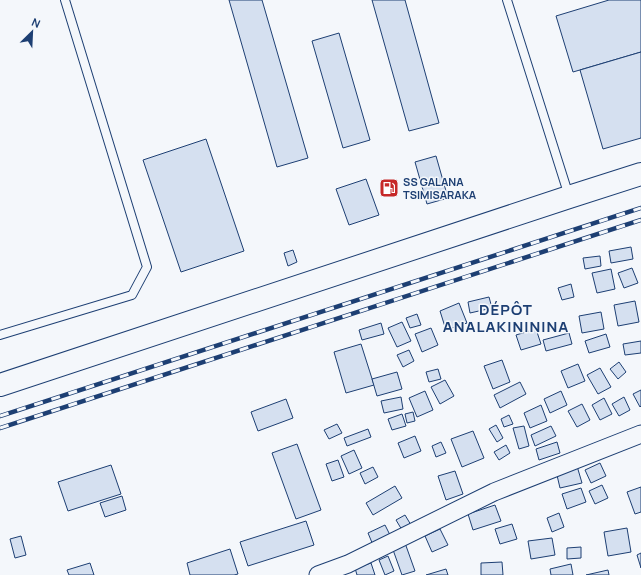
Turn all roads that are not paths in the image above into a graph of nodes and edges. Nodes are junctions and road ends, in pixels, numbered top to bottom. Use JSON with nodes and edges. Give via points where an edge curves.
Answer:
{"nodes":[{"id":1,"x":65,"y":0,"type":"edge"},
{"id":2,"x":507,"y":0,"type":"edge"},
{"id":3,"x":641,"y":174,"type":"edge"},
{"id":4,"x":569,"y":197,"type":"junction"},
{"id":5,"x":0,"y":335,"type":"edge"},
{"id":6,"x":0,"y":385,"type":"edge"},
{"id":7,"x":641,"y":434,"type":"edge"},
{"id":8,"x":318,"y":575,"type":"edge"}],
"edges":[{"from":1,"to":5,"type":"lane","via":[[147,267],[132,295]]},
{"from":2,"to":4,"type":"lane"},
{"from":3,"to":4,"type":"main road"},
{"from":4,"to":6,"type":"main road"},
{"from":7,"to":8,"type":"street","via":[[494,492],[348,564]]}]}
